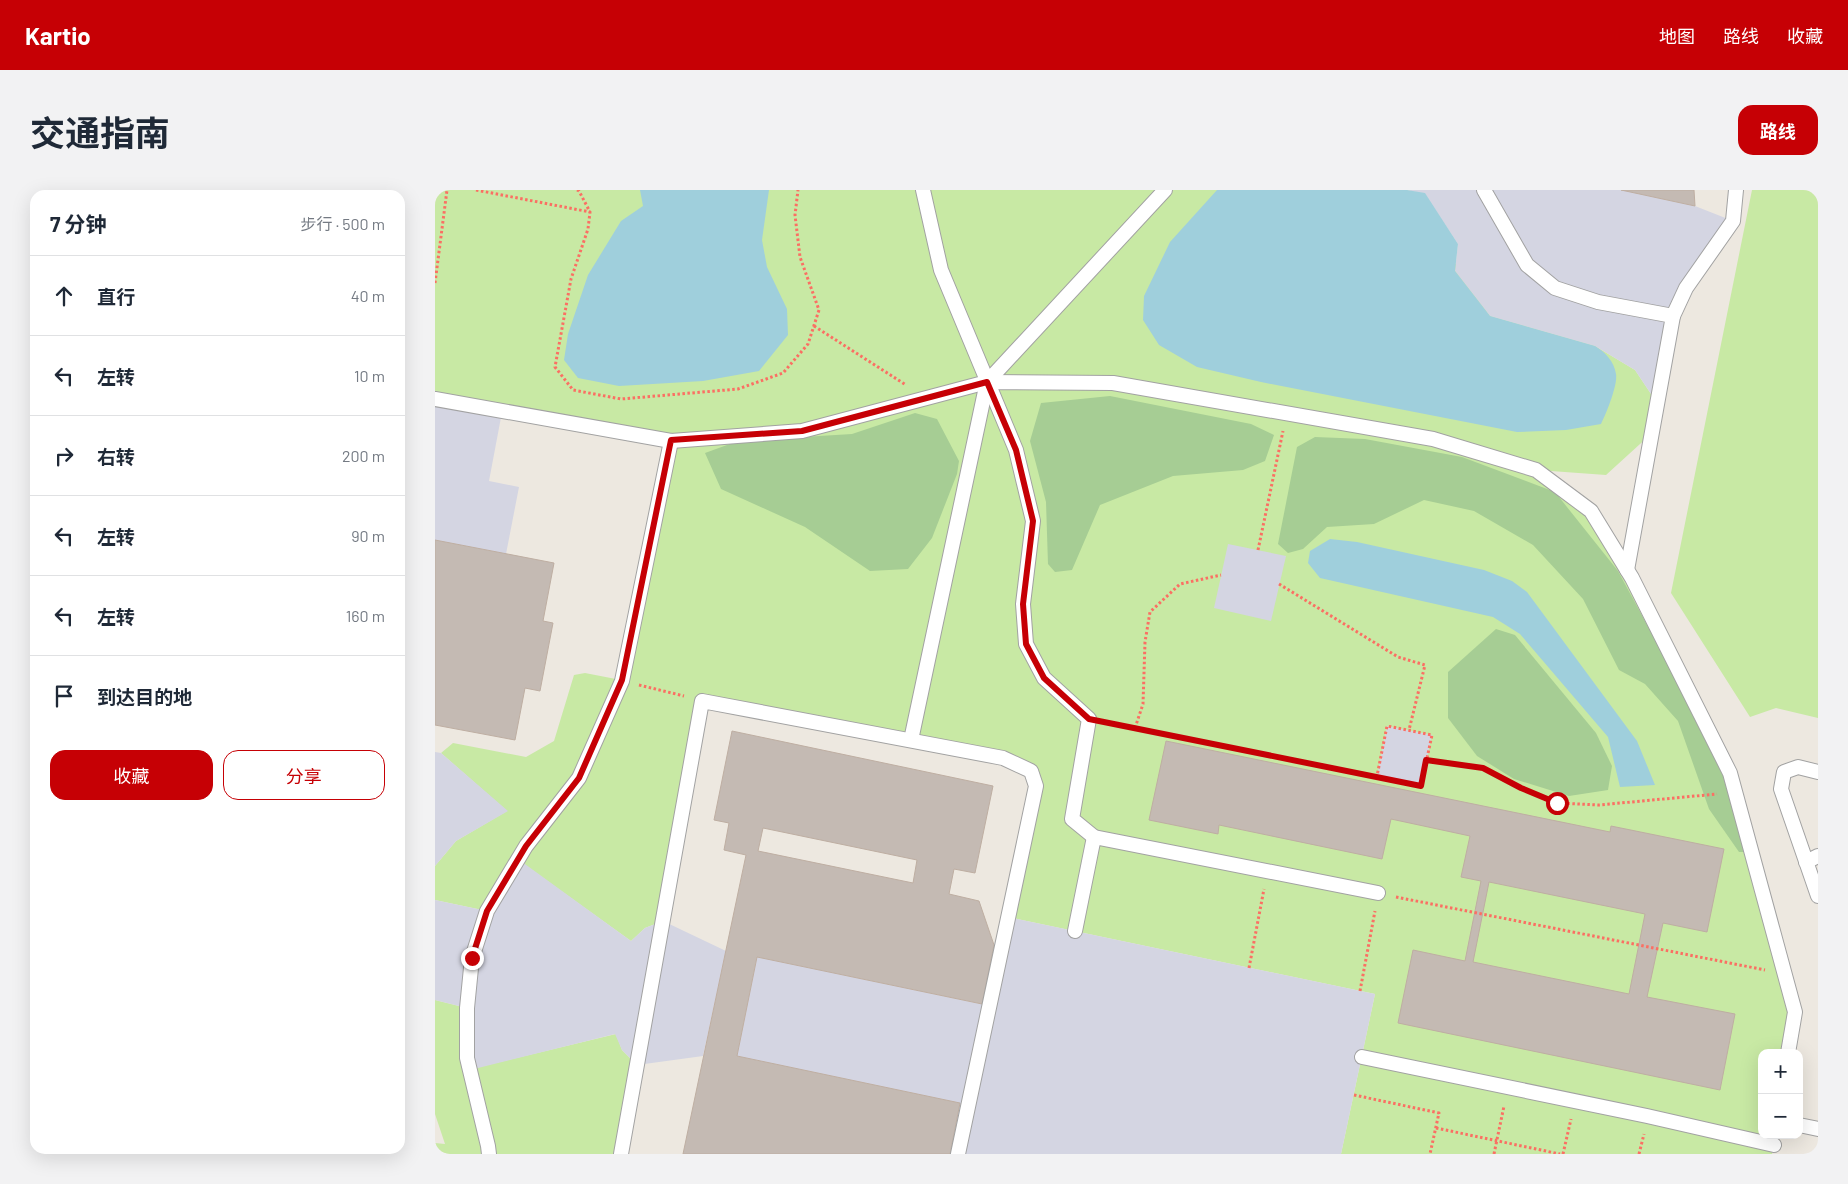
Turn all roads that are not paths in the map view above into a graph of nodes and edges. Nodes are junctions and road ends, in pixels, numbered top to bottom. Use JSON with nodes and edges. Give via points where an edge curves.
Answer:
{"nodes":[{"id":1,"x":923,"y":190,"type":"edge"},
{"id":2,"x":1165,"y":190,"type":"edge"},
{"id":3,"x":1484,"y":190,"type":"edge"},
{"id":4,"x":1736,"y":190,"type":"edge"},
{"id":5,"x":1673,"y":316,"type":"junction"},
{"id":6,"x":987,"y":382,"type":"junction"},
{"id":7,"x":435,"y":399,"type":"edge"},
{"id":8,"x":671,"y":440,"type":"junction"},
{"id":9,"x":1627,"y":570,"type":"junction"},
{"id":10,"x":911,"y":740,"type":"junction"},
{"id":11,"x":1818,"y":772,"type":"edge"},
{"id":12,"x":1093,"y":836,"type":"junction"},
{"id":13,"x":1812,"y":859,"type":"edge"},
{"id":14,"x":1815,"y":879,"type":"edge"},
{"id":15,"x":1378,"y":893,"type":"road end"},
{"id":16,"x":1818,"y":896,"type":"edge"},
{"id":17,"x":1075,"y":932,"type":"dead end"},
{"id":18,"x":1789,"y":1049,"type":"edge"},
{"id":19,"x":1362,"y":1057,"type":"dead end"},
{"id":20,"x":1803,"y":1126,"type":"edge"},
{"id":21,"x":1818,"y":1129,"type":"edge"},
{"id":22,"x":1774,"y":1145,"type":"edge"},
{"id":23,"x":489,"y":1154,"type":"edge"},
{"id":24,"x":621,"y":1154,"type":"edge"},
{"id":25,"x":958,"y":1154,"type":"edge"}],
"edges":[{"from":1,"to":6,"type":"lane","via":[[941,270]]},
{"from":2,"to":6,"type":"lane"},
{"from":3,"to":5,"type":"lane","via":[[1527,265],[1555,288],[1597,302]]},
{"from":4,"to":5,"type":"lane","via":[[1733,221],[1686,288]]},
{"from":5,"to":9,"type":"lane"},
{"from":6,"to":8,"type":"lane","via":[[802,431]]},
{"from":6,"to":9,"type":"lane","via":[[1113,383],[1433,439],[1536,470],[1591,511]]},
{"from":6,"to":10,"type":"lane"},
{"from":6,"to":12,"type":"lane","via":[[1016,450],[1033,521],[1023,604],[1026,644],[1044,678],[1089,719],[1072,819]]},
{"from":7,"to":8,"type":"lane"},
{"from":8,"to":23,"type":"lane","via":[[622,680],[579,778],[526,846],[487,911],[472,958],[467,1058]]},
{"from":9,"to":18,"type":"lane","via":[[1730,773],[1795,1012]]},
{"from":10,"to":24,"type":"lane","via":[[702,700]]},
{"from":10,"to":25,"type":"lane","via":[[1003,758],[1031,771],[1036,786]]},
{"from":11,"to":13,"type":"lane","via":[[1798,767],[1784,772],[1781,789]]},
{"from":12,"to":15,"type":"lane"},
{"from":12,"to":17,"type":"lane"},
{"from":13,"to":14,"type":"lane"},
{"from":14,"to":16,"type":"lane"},
{"from":19,"to":22,"type":"lane"},
{"from":20,"to":21,"type":"lane"}]}
